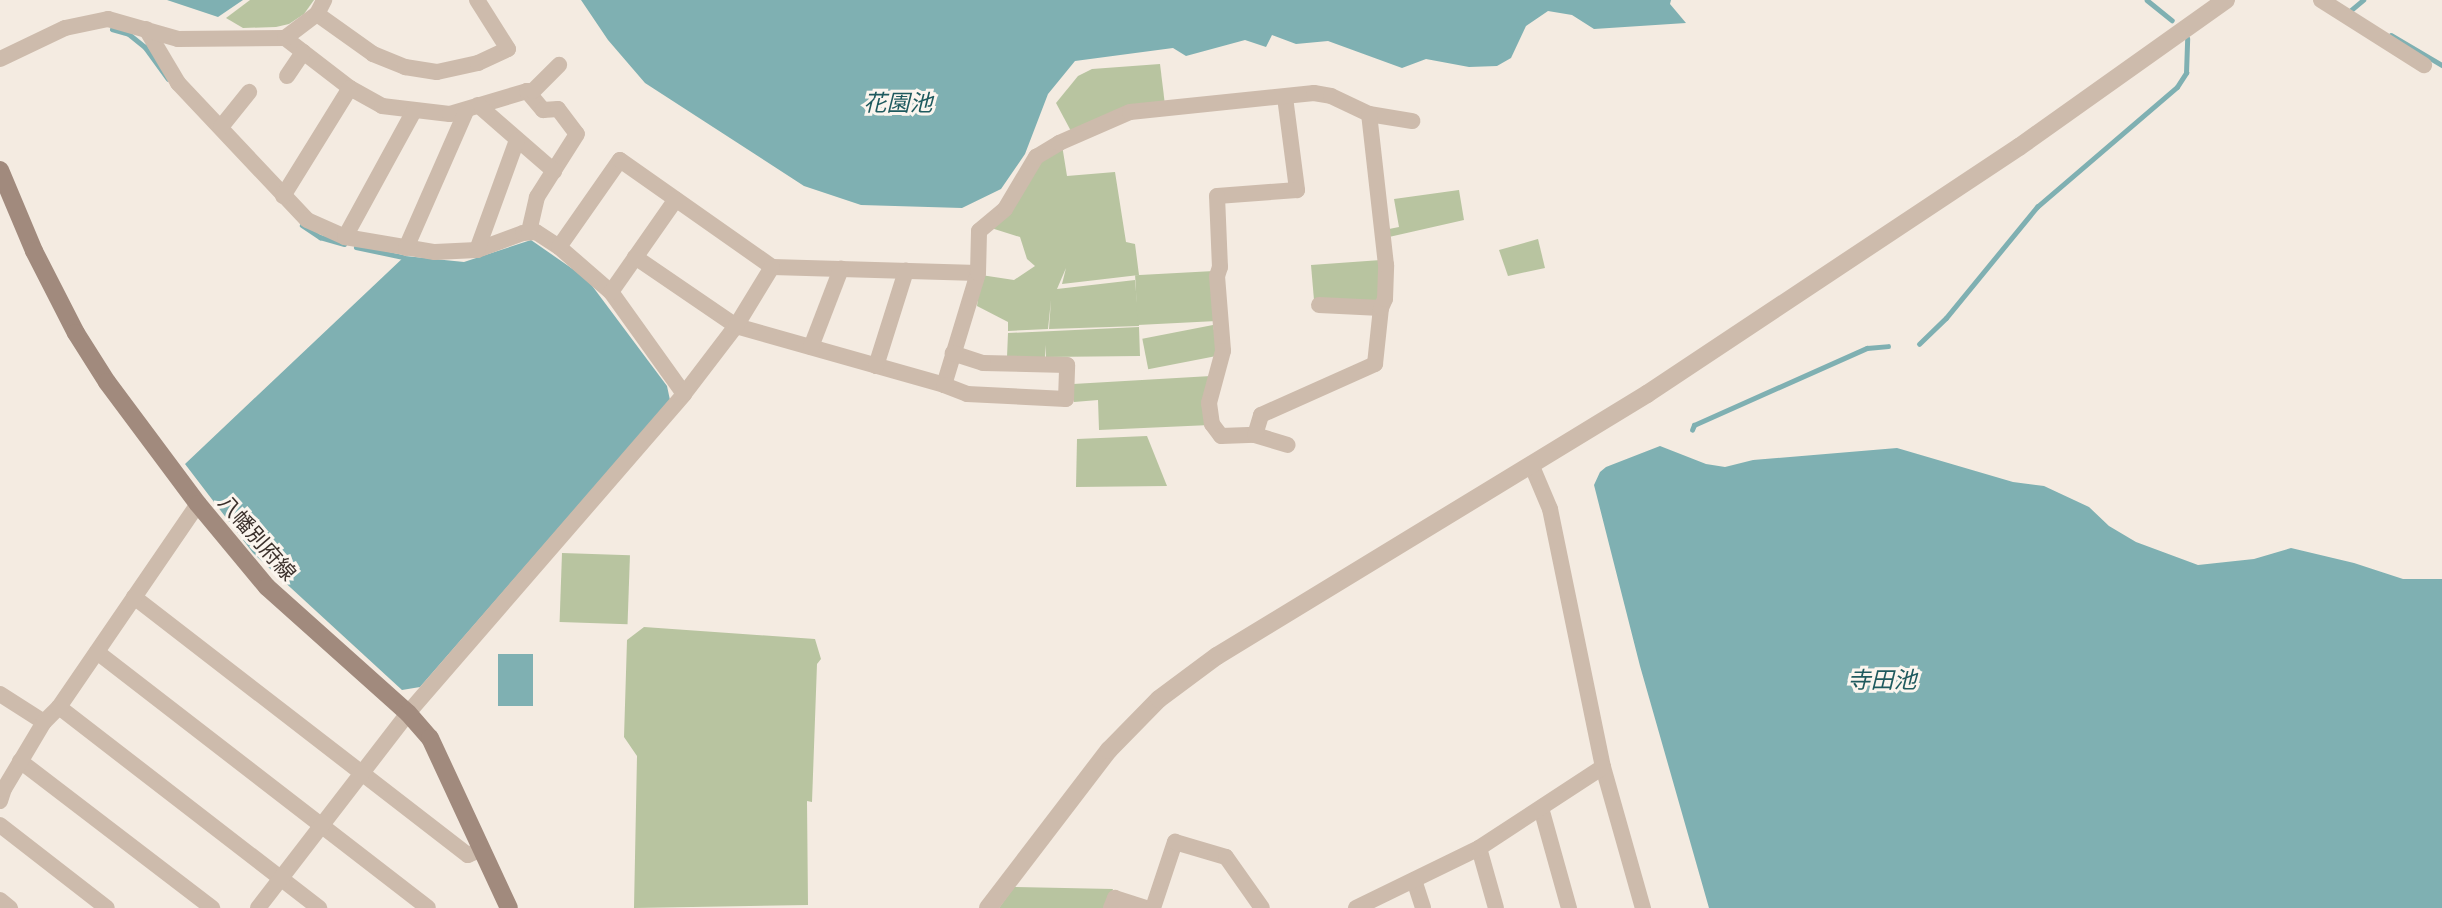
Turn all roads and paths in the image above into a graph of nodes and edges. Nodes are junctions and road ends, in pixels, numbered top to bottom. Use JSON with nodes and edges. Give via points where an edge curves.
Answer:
{"nodes":[{"id":1,"x":477,"y":0,"type":"edge"},
{"id":2,"x":2226,"y":0,"type":"edge"},
{"id":3,"x":2321,"y":0,"type":"edge"},
{"id":4,"x":321,"y":7,"type":"edge"},
{"id":5,"x":146,"y":29,"type":"junction"},
{"id":6,"x":285,"y":38,"type":"junction"},
{"id":7,"x":303,"y":52,"type":"junction"},
{"id":8,"x":0,"y":60,"type":"edge"},
{"id":9,"x":559,"y":65,"type":"dead end"},
{"id":10,"x":2424,"y":65,"type":"dead end"},
{"id":11,"x":287,"y":76,"type":"dead end"},
{"id":12,"x":350,"y":88,"type":"junction"},
{"id":13,"x":527,"y":91,"type":"junction"},
{"id":14,"x":249,"y":92,"type":"dead end"},
{"id":15,"x":1285,"y":97,"type":"junction"},
{"id":16,"x":472,"y":108,"type":"junction"},
{"id":17,"x":414,"y":111,"type":"junction"},
{"id":18,"x":1369,"y":114,"type":"junction"},
{"id":19,"x":1412,"y":121,"type":"dead end"},
{"id":20,"x":221,"y":127,"type":"junction"},
{"id":21,"x":517,"y":141,"type":"junction"},
{"id":22,"x":0,"y":170,"type":"edge"},
{"id":23,"x":554,"y":171,"type":"junction"},
{"id":24,"x":283,"y":195,"type":"junction"},
{"id":25,"x":676,"y":199,"type":"junction"},
{"id":26,"x":529,"y":232,"type":"junction"},
{"id":27,"x":345,"y":237,"type":"junction"},
{"id":28,"x":559,"y":247,"type":"junction"},
{"id":29,"x":406,"y":248,"type":"junction"},
{"id":30,"x":477,"y":250,"type":"junction"},
{"id":31,"x":635,"y":257,"type":"junction"},
{"id":32,"x":772,"y":267,"type":"junction"},
{"id":33,"x":841,"y":269,"type":"junction"},
{"id":34,"x":906,"y":271,"type":"junction"},
{"id":35,"x":978,"y":273,"type":"junction"},
{"id":36,"x":611,"y":292,"type":"junction"},
{"id":37,"x":1319,"y":305,"type":"dead end"},
{"id":38,"x":1381,"y":308,"type":"junction"},
{"id":39,"x":736,"y":326,"type":"junction"},
{"id":40,"x":811,"y":347,"type":"junction"},
{"id":41,"x":954,"y":353,"type":"junction"},
{"id":42,"x":876,"y":366,"type":"junction"},
{"id":43,"x":944,"y":385,"type":"junction"},
{"id":44,"x":684,"y":394,"type":"junction"},
{"id":45,"x":1255,"y":435,"type":"junction"},
{"id":46,"x":1288,"y":445,"type":"dead end"},
{"id":47,"x":1531,"y":464,"type":"junction"},
{"id":48,"x":198,"y":503,"type":"junction"},
{"id":49,"x":134,"y":597,"type":"junction"},
{"id":50,"x":97,"y":652,"type":"junction"},
{"id":51,"x":0,"y":694,"type":"edge"},
{"id":52,"x":60,"y":707,"type":"junction"},
{"id":53,"x":408,"y":713,"type":"junction"},
{"id":54,"x":44,"y":722,"type":"junction"},
{"id":55,"x":20,"y":761,"type":"junction"},
{"id":56,"x":1603,"y":767,"type":"junction"},
{"id":57,"x":362,"y":773,"type":"junction"},
{"id":58,"x":0,"y":801,"type":"edge"},
{"id":59,"x":1541,"y":808,"type":"junction"},
{"id":60,"x":0,"y":825,"type":"edge"},
{"id":61,"x":321,"y":826,"type":"junction"},
{"id":62,"x":1479,"y":848,"type":"junction"},
{"id":63,"x":482,"y":849,"type":"junction"},
{"id":64,"x":281,"y":878,"type":"junction"},
{"id":65,"x":1414,"y":880,"type":"junction"},
{"id":66,"x":0,"y":900,"type":"edge"},
{"id":67,"x":507,"y":907,"type":"edge"},
{"id":68,"x":10,"y":908,"type":"edge"},
{"id":69,"x":107,"y":908,"type":"edge"},
{"id":70,"x":212,"y":908,"type":"edge"},
{"id":71,"x":258,"y":908,"type":"edge"},
{"id":72,"x":319,"y":908,"type":"edge"},
{"id":73,"x":428,"y":908,"type":"edge"},
{"id":74,"x":988,"y":908,"type":"edge"},
{"id":75,"x":1111,"y":908,"type":"edge"},
{"id":76,"x":1144,"y":908,"type":"edge"},
{"id":77,"x":1153,"y":908,"type":"edge"},
{"id":78,"x":1262,"y":908,"type":"edge"},
{"id":79,"x":1356,"y":908,"type":"edge"},
{"id":80,"x":1423,"y":908,"type":"edge"},
{"id":81,"x":1496,"y":908,"type":"edge"},
{"id":82,"x":1569,"y":908,"type":"edge"},
{"id":83,"x":1643,"y":908,"type":"edge"}],
"edges":[{"from":1,"to":4,"type":"street","via":[[508,49],[478,63],[437,72],[405,67],[373,54]]},
{"from":2,"to":47,"type":"street","via":[[2019,147],[1658,386]]},
{"from":3,"to":10,"type":"street"},
{"from":4,"to":6,"type":"street"},
{"from":5,"to":6,"type":"street","via":[[178,39]]},
{"from":5,"to":8,"type":"street","via":[[108,19],[65,29]]},
{"from":5,"to":20,"type":"street","via":[[178,83]]},
{"from":6,"to":7,"type":"street"},
{"from":7,"to":11,"type":"street"},
{"from":7,"to":12,"type":"street"},
{"from":9,"to":13,"type":"street"},
{"from":12,"to":17,"type":"street","via":[[382,106]]},
{"from":12,"to":24,"type":"street"},
{"from":13,"to":16,"type":"street"},
{"from":13,"to":23,"type":"street","via":[[543,110],[558,109],[577,134]]},
{"from":14,"to":20,"type":"street"},
{"from":15,"to":18,"type":"street","via":[[1331,96]]},
{"from":15,"to":35,"type":"street","via":[[1130,112],[1047,150],[1036,157],[1006,209],[979,231]]},
{"from":15,"to":45,"type":"street","via":[[1297,190],[1217,196],[1223,351],[1209,403],[1212,424],[1221,436]]},
{"from":16,"to":17,"type":"street","via":[[450,114]]},
{"from":16,"to":21,"type":"street"},
{"from":16,"to":29,"type":"street"},
{"from":17,"to":27,"type":"street"},
{"from":18,"to":19,"type":"street"},
{"from":18,"to":38,"type":"street","via":[[1386,265]]},
{"from":20,"to":24,"type":"street"},
{"from":21,"to":23,"type":"street"},
{"from":21,"to":30,"type":"street"},
{"from":22,"to":48,"type":"main road","name":"八幡別府線","via":[[76,333]]},
{"from":23,"to":26,"type":"street","via":[[537,197]]},
{"from":24,"to":27,"type":"street","via":[[307,220]]},
{"from":25,"to":28,"type":"street","via":[[620,160]]},
{"from":25,"to":31,"type":"street"},
{"from":25,"to":32,"type":"street"},
{"from":26,"to":28,"type":"street"},
{"from":26,"to":30,"type":"street"},
{"from":27,"to":29,"type":"street"},
{"from":28,"to":36,"type":"street"},
{"from":29,"to":30,"type":"street"},
{"from":31,"to":36,"type":"street"},
{"from":31,"to":39,"type":"street"},
{"from":32,"to":33,"type":"street"},
{"from":32,"to":39,"type":"street"},
{"from":33,"to":34,"type":"street"},
{"from":33,"to":40,"type":"street"},
{"from":34,"to":35,"type":"street"},
{"from":34,"to":42,"type":"street"},
{"from":35,"to":41,"type":"street"},
{"from":36,"to":44,"type":"street"},
{"from":37,"to":38,"type":"street"},
{"from":38,"to":45,"type":"street","via":[[1375,364],[1261,415]]},
{"from":39,"to":40,"type":"street"},
{"from":39,"to":44,"type":"street"},
{"from":40,"to":42,"type":"street"},
{"from":41,"to":43,"type":"street"},
{"from":41,"to":43,"type":"street","via":[[983,363],[1067,365],[1066,400],[967,394]]},
{"from":42,"to":43,"type":"street"},
{"from":44,"to":53,"type":"street"},
{"from":45,"to":46,"type":"street"},
{"from":47,"to":56,"type":"street","via":[[1549,509]]},
{"from":47,"to":74,"type":"street","via":[[1217,656],[1159,699],[1109,750]]},
{"from":48,"to":49,"type":"street"},
{"from":48,"to":53,"type":"main road","name":"八幡別府線","via":[[267,587]]},
{"from":49,"to":50,"type":"street"},
{"from":49,"to":57,"type":"street"},
{"from":50,"to":52,"type":"street"},
{"from":50,"to":61,"type":"street"},
{"from":51,"to":54,"type":"street"},
{"from":52,"to":54,"type":"street"},
{"from":52,"to":64,"type":"street"},
{"from":53,"to":57,"type":"street"},
{"from":53,"to":63,"type":"main road","name":"八幡別府線","via":[[439,753]]},
{"from":54,"to":55,"type":"street"},
{"from":55,"to":58,"type":"street"},
{"from":55,"to":70,"type":"street"},
{"from":56,"to":59,"type":"street"},
{"from":56,"to":83,"type":"street"},
{"from":57,"to":61,"type":"street"},
{"from":57,"to":63,"type":"street","via":[[468,855]]},
{"from":59,"to":62,"type":"street"},
{"from":59,"to":82,"type":"street"},
{"from":60,"to":69,"type":"street"},
{"from":61,"to":64,"type":"street"},
{"from":61,"to":73,"type":"street"},
{"from":62,"to":65,"type":"street"},
{"from":62,"to":81,"type":"street"},
{"from":63,"to":67,"type":"main road","name":"八幡別府線"},
{"from":64,"to":71,"type":"street"},
{"from":64,"to":72,"type":"street"},
{"from":65,"to":79,"type":"street"},
{"from":65,"to":80,"type":"street"},
{"from":66,"to":68,"type":"street"},
{"from":75,"to":76,"type":"street","via":[[1115,898]]},
{"from":77,"to":78,"type":"street","via":[[1175,842],[1226,857]]}]}
